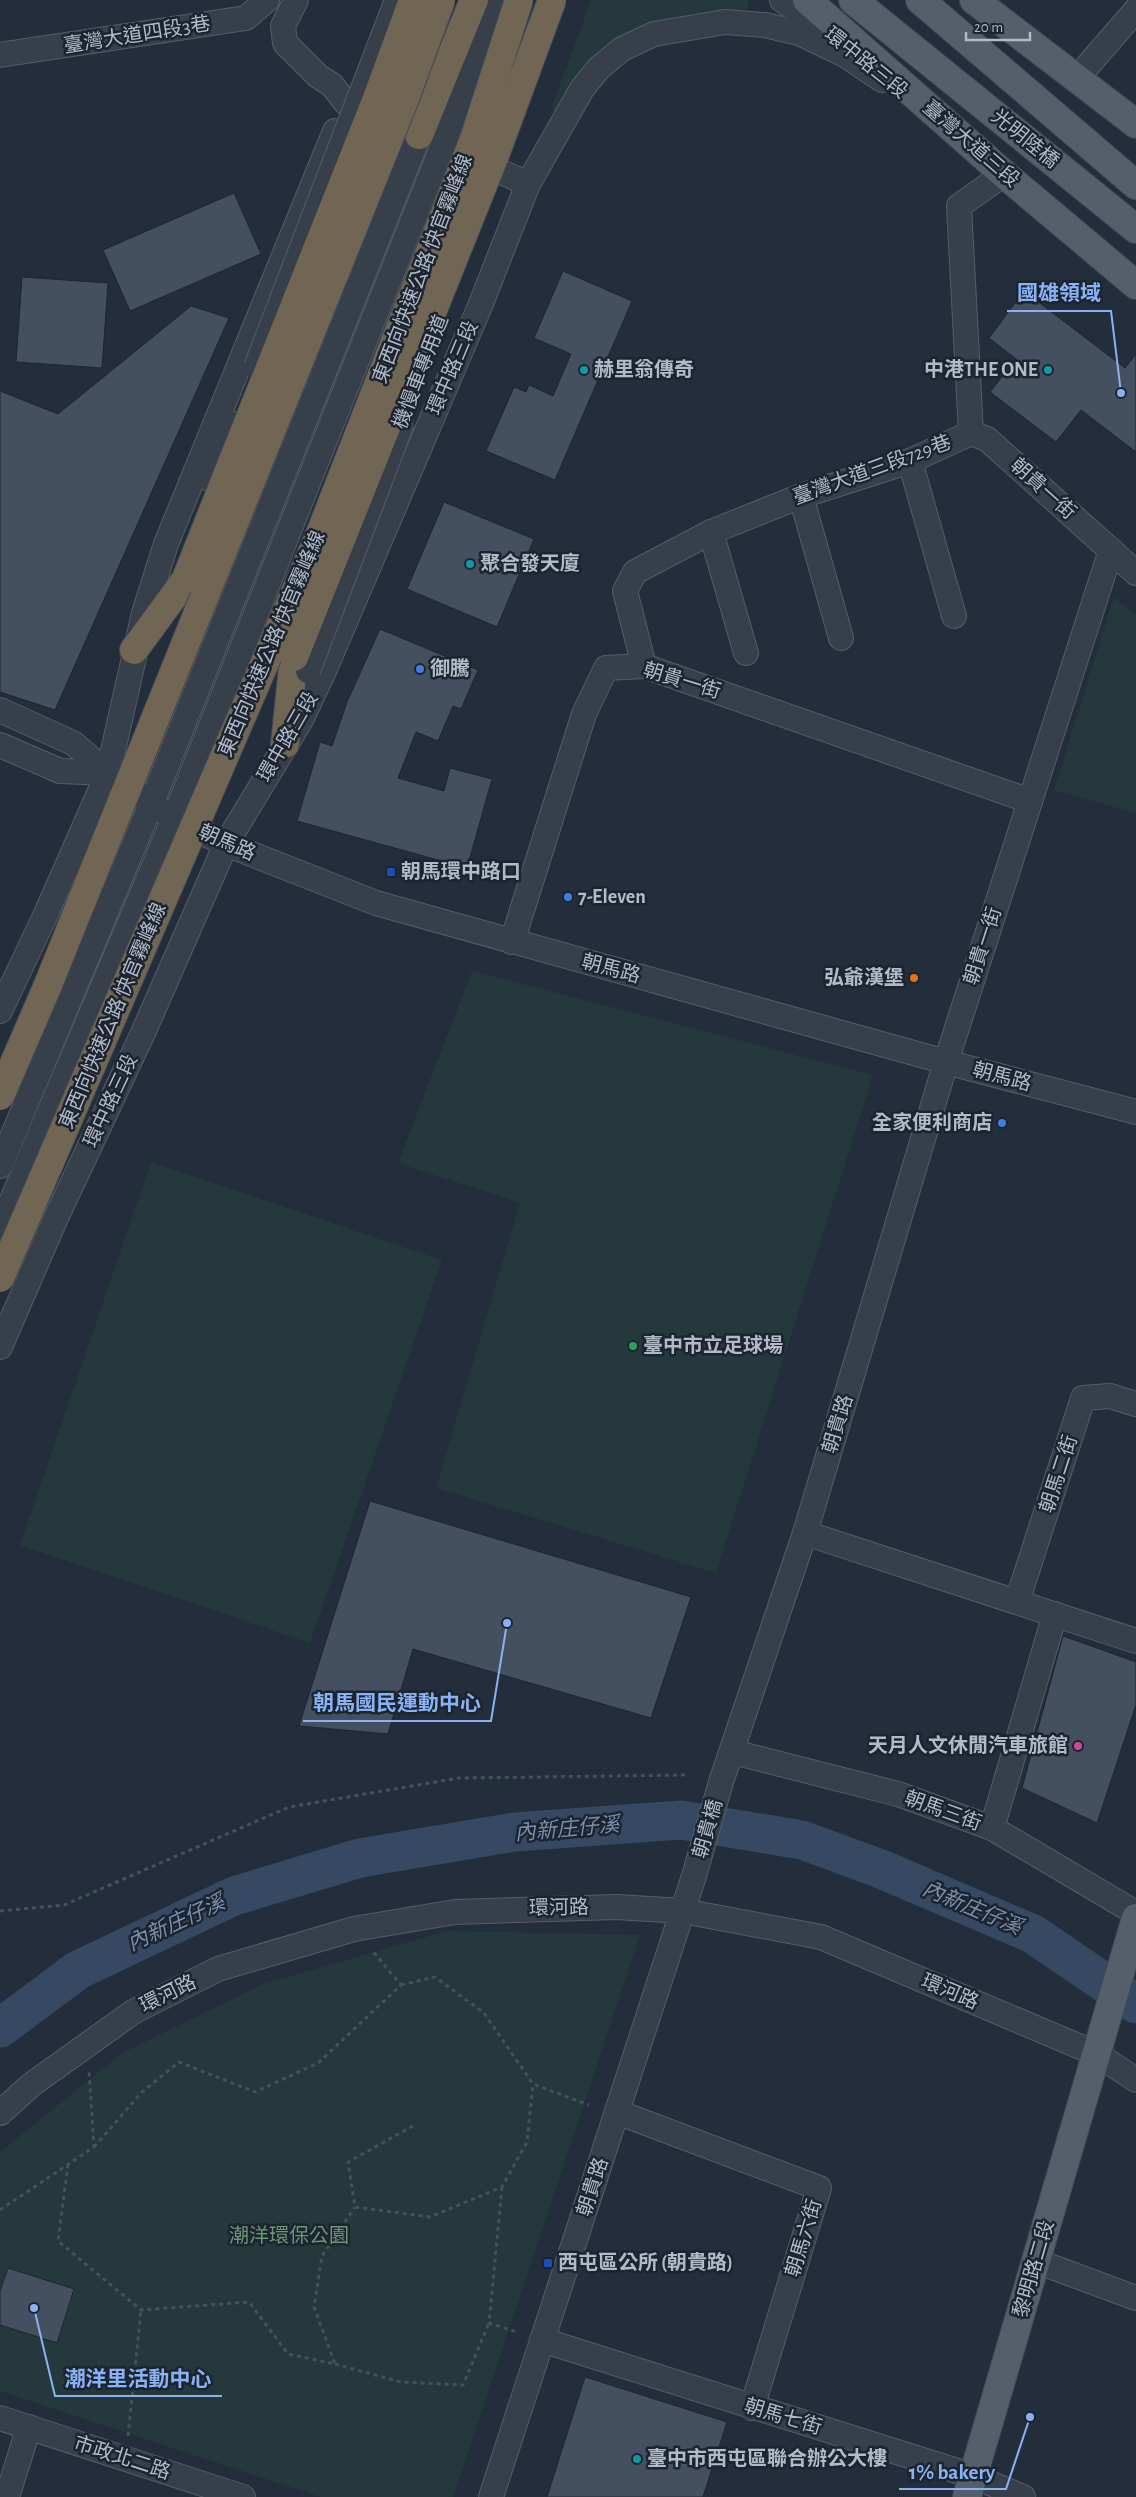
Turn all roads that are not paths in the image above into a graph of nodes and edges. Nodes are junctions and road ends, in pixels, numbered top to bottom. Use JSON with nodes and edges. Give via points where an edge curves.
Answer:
{"nodes":[{"id":1,"x":267,"y":0,"type":"edge"},
{"id":2,"x":296,"y":0,"type":"edge"},
{"id":3,"x":385,"y":0,"type":"edge"},
{"id":4,"x":397,"y":0,"type":"edge"},
{"id":5,"x":413,"y":0,"type":"edge"},
{"id":6,"x":441,"y":0,"type":"edge"},
{"id":7,"x":474,"y":0,"type":"edge"},
{"id":8,"x":497,"y":0,"type":"edge"},
{"id":9,"x":519,"y":0,"type":"edge"},
{"id":10,"x":552,"y":0,"type":"edge"},
{"id":11,"x":560,"y":0,"type":"edge"},
{"id":12,"x":782,"y":0,"type":"edge"},
{"id":13,"x":807,"y":0,"type":"edge"},
{"id":14,"x":853,"y":0,"type":"edge"},
{"id":15,"x":920,"y":0,"type":"edge"},
{"id":16,"x":974,"y":0,"type":"edge"},
{"id":17,"x":983,"y":0,"type":"edge"},
{"id":18,"x":992,"y":0,"type":"edge"},
{"id":19,"x":1136,"y":10,"type":"edge"},
{"id":20,"x":1040,"y":49,"type":"junction"},
{"id":21,"x":0,"y":56,"type":"edge"},
{"id":22,"x":1077,"y":78,"type":"junction"},
{"id":23,"x":346,"y":103,"type":"junction"},
{"id":24,"x":1136,"y":124,"type":"edge"},
{"id":25,"x":431,"y":140,"type":"junction"},
{"id":26,"x":1004,"y":174,"type":"junction"},
{"id":27,"x":528,"y":184,"type":"junction"},
{"id":28,"x":1136,"y":184,"type":"edge"},
{"id":29,"x":1136,"y":229,"type":"edge"},
{"id":30,"x":1136,"y":285,"type":"edge"},
{"id":31,"x":971,"y":433,"type":"junction"},
{"id":32,"x":910,"y":460,"type":"junction"},
{"id":33,"x":802,"y":496,"type":"junction"},
{"id":34,"x":711,"y":532,"type":"junction"},
{"id":35,"x":1111,"y":550,"type":"junction"},
{"id":36,"x":1136,"y":573,"type":"edge"},
{"id":37,"x":144,"y":613,"type":"junction"},
{"id":38,"x":954,"y":616,"type":"dead end"},
{"id":39,"x":841,"y":638,"type":"dead end"},
{"id":40,"x":134,"y":650,"type":"junction"},
{"id":41,"x":746,"y":652,"type":"dead end"},
{"id":42,"x":301,"y":664,"type":"junction"},
{"id":43,"x":644,"y":666,"type":"junction"},
{"id":44,"x":0,"y":710,"type":"edge"},
{"id":45,"x":285,"y":744,"type":"junction"},
{"id":46,"x":0,"y":745,"type":"edge"},
{"id":47,"x":108,"y":773,"type":"junction"},
{"id":48,"x":1030,"y":801,"type":"junction"},
{"id":49,"x":152,"y":802,"type":"junction"},
{"id":50,"x":174,"y":818,"type":"junction"},
{"id":51,"x":226,"y":844,"type":"junction"},
{"id":52,"x":512,"y":942,"type":"junction"},
{"id":53,"x":0,"y":1011,"type":"edge"},
{"id":54,"x":946,"y":1062,"type":"junction"},
{"id":55,"x":0,"y":1096,"type":"edge"},
{"id":56,"x":1136,"y":1112,"type":"edge"},
{"id":57,"x":0,"y":1166,"type":"edge"},
{"id":58,"x":0,"y":1228,"type":"edge"},
{"id":59,"x":0,"y":1278,"type":"edge"},
{"id":60,"x":0,"y":1347,"type":"edge"},
{"id":61,"x":1136,"y":1404,"type":"edge"},
{"id":62,"x":805,"y":1533,"type":"junction"},
{"id":63,"x":1018,"y":1602,"type":"junction"},
{"id":64,"x":1055,"y":1614,"type":"junction"},
{"id":65,"x":1136,"y":1640,"type":"edge"},
{"id":66,"x":732,"y":1752,"type":"junction"},
{"id":67,"x":721,"y":1782,"type":"joint"},
{"id":68,"x":992,"y":1828,"type":"junction"},
{"id":69,"x":694,"y":1876,"type":"joint"},
{"id":70,"x":683,"y":1911,"type":"junction"},
{"id":71,"x":1135,"y":1922,"type":"edge"},
{"id":72,"x":1099,"y":2047,"type":"junction"},
{"id":73,"x":1136,"y":2080,"type":"edge"},
{"id":74,"x":618,"y":2112,"type":"junction"},
{"id":75,"x":0,"y":2113,"type":"edge"},
{"id":76,"x":1036,"y":2261,"type":"junction"},
{"id":77,"x":1136,"y":2298,"type":"edge"},
{"id":78,"x":542,"y":2340,"type":"junction"},
{"id":79,"x":752,"y":2408,"type":"junction"},
{"id":80,"x":0,"y":2418,"type":"edge"},
{"id":81,"x":29,"y":2427,"type":"junction"},
{"id":82,"x":970,"y":2487,"type":"edge"},
{"id":83,"x":7,"y":2497,"type":"edge"},
{"id":84,"x":243,"y":2497,"type":"edge"},
{"id":85,"x":491,"y":2497,"type":"edge"},
{"id":86,"x":1023,"y":2497,"type":"edge"}],
"edges":[{"from":1,"to":21,"type":"street","name":"臺灣大道四段3巷","via":[[246,18]]},
{"from":2,"to":23,"type":"street","via":[[283,26],[285,43],[318,76],[332,85]]},
{"from":3,"to":23,"type":"street"},
{"from":4,"to":37,"type":"street","bridge":true,"via":[[234,424]]},
{"from":5,"to":40,"type":"highway","bridge":true,"via":[[186,579]]},
{"from":6,"to":55,"type":"highway","bridge":true,"via":[[400,110],[52,976]]},
{"from":7,"to":25,"type":"highway"},
{"from":8,"to":25,"type":"street"},
{"from":9,"to":59,"type":"highway","name":"東西向快速公路 快官霧峰線","bridge":true,"via":[[474,138],[318,538]]},
{"from":10,"to":42,"type":"highway","bridge":true},
{"from":11,"to":42,"type":"street","name":"機慢車專用道","bridge":true},
{"from":12,"to":26,"type":"street","name":"環中路三段"},
{"from":13,"to":26,"type":"main road","name":"臺灣大道三段"},
{"from":14,"to":29,"type":"main road","name":"光明陸橋"},
{"from":15,"to":28,"type":"main road","name":"光明陸橋"},
{"from":16,"to":20,"type":"main road"},
{"from":17,"to":20,"type":"street"},
{"from":18,"to":20,"type":"street"},
{"from":19,"to":22,"type":"street"},
{"from":20,"to":22,"type":"main road"},
{"from":22,"to":24,"type":"main road"},
{"from":23,"to":25,"type":"street"},
{"from":23,"to":37,"type":"street","via":[[166,544]]},
{"from":25,"to":27,"type":"street"},
{"from":25,"to":49,"type":"street"},
{"from":25,"to":50,"type":"street"},
{"from":26,"to":27,"type":"street","name":"環中路三段","via":[[869,69],[845,55],[799,33],[765,25],[725,22],[654,34],[614,55],[582,89]]},
{"from":26,"to":30,"type":"main road","name":"臺灣大道三段"},
{"from":26,"to":31,"type":"street","name":"臺灣大道三段729巷","via":[[959,206]]},
{"from":27,"to":45,"type":"street","name":"環中路三段","via":[[325,669],[301,720]]},
{"from":31,"to":32,"type":"street","name":"臺灣大道三段729巷"},
{"from":31,"to":35,"type":"street","name":"朝貴一街","via":[[987,439]]},
{"from":32,"to":33,"type":"street","name":"臺灣大道三段729巷"},
{"from":32,"to":38,"type":"street"},
{"from":33,"to":34,"type":"street","name":"臺灣大道三段729巷"},
{"from":33,"to":39,"type":"street"},
{"from":34,"to":41,"type":"street"},
{"from":34,"to":43,"type":"street","name":"臺灣大道三段729巷","via":[[635,572],[630,581],[625,591]]},
{"from":35,"to":36,"type":"street","name":"朝貴一街"},
{"from":35,"to":48,"type":"street","name":"朝貴一街"},
{"from":37,"to":40,"type":"street"},
{"from":40,"to":47,"type":"street"},
{"from":42,"to":45,"type":"highway"},
{"from":43,"to":48,"type":"street","name":"朝貴一街"},
{"from":43,"to":52,"type":"street","name":"朝貴一街","via":[[606,668],[584,714]]},
{"from":44,"to":47,"type":"street","name":"朝馬路","via":[[73,743]]},
{"from":45,"to":51,"type":"street","name":"環中路三段"},
{"from":46,"to":47,"type":"street","via":[[60,771]]},
{"from":47,"to":49,"type":"street","name":"朝馬路"},
{"from":47,"to":53,"type":"street"},
{"from":48,"to":54,"type":"street","name":"朝貴一街"},
{"from":49,"to":50,"type":"street","name":"朝馬路"},
{"from":49,"to":57,"type":"street"},
{"from":50,"to":51,"type":"street","name":"朝馬路"},
{"from":50,"to":58,"type":"street"},
{"from":51,"to":52,"type":"street","name":"朝馬路","via":[[376,903]]},
{"from":51,"to":60,"type":"street","name":"環中路三段"},
{"from":52,"to":54,"type":"street","name":"朝馬路"},
{"from":54,"to":56,"type":"street","name":"朝馬路"},
{"from":54,"to":62,"type":"street","name":"朝貴路"},
{"from":61,"to":63,"type":"street","name":"朝馬二街","via":[[1110,1396],[1083,1398]]},
{"from":62,"to":63,"type":"street"},
{"from":62,"to":66,"type":"street","name":"朝貴路"},
{"from":63,"to":64,"type":"street"},
{"from":64,"to":65,"type":"street"},
{"from":64,"to":68,"type":"street"},
{"from":66,"to":67,"type":"street","name":"朝貴路"},
{"from":66,"to":68,"type":"street","name":"朝馬三街","via":[[898,1794]]},
{"from":67,"to":69,"type":"street","name":"朝貴橋"},
{"from":68,"to":71,"type":"street","name":"朝馬三街"},
{"from":69,"to":70,"type":"street","name":"朝貴路"},
{"from":70,"to":72,"type":"street","name":"環河路","via":[[821,1937]]},
{"from":70,"to":74,"type":"street","name":"朝貴路"},
{"from":70,"to":75,"type":"street","name":"環河路","via":[[616,1907],[455,1912],[354,1929],[218,1969],[133,2012],[31,2085]]},
{"from":71,"to":72,"type":"main road","name":"黎明路二段"},
{"from":72,"to":73,"type":"street","name":"環河路"},
{"from":72,"to":76,"type":"main road","name":"黎明路二段"},
{"from":74,"to":78,"type":"street","name":"朝貴路"},
{"from":74,"to":79,"type":"street","name":"朝馬六街","via":[[820,2188]]},
{"from":76,"to":77,"type":"street"},
{"from":76,"to":82,"type":"main road","name":"黎明路二段"},
{"from":78,"to":79,"type":"street","name":"朝馬七街"},
{"from":78,"to":85,"type":"street","name":"朝貴路"},
{"from":79,"to":82,"type":"street","name":"朝馬七街"},
{"from":80,"to":81,"type":"street","name":"市政北二路"},
{"from":81,"to":83,"type":"street"},
{"from":81,"to":84,"type":"street","name":"市政北二路"},
{"from":82,"to":86,"type":"street","name":"朝馬七街"}]}
